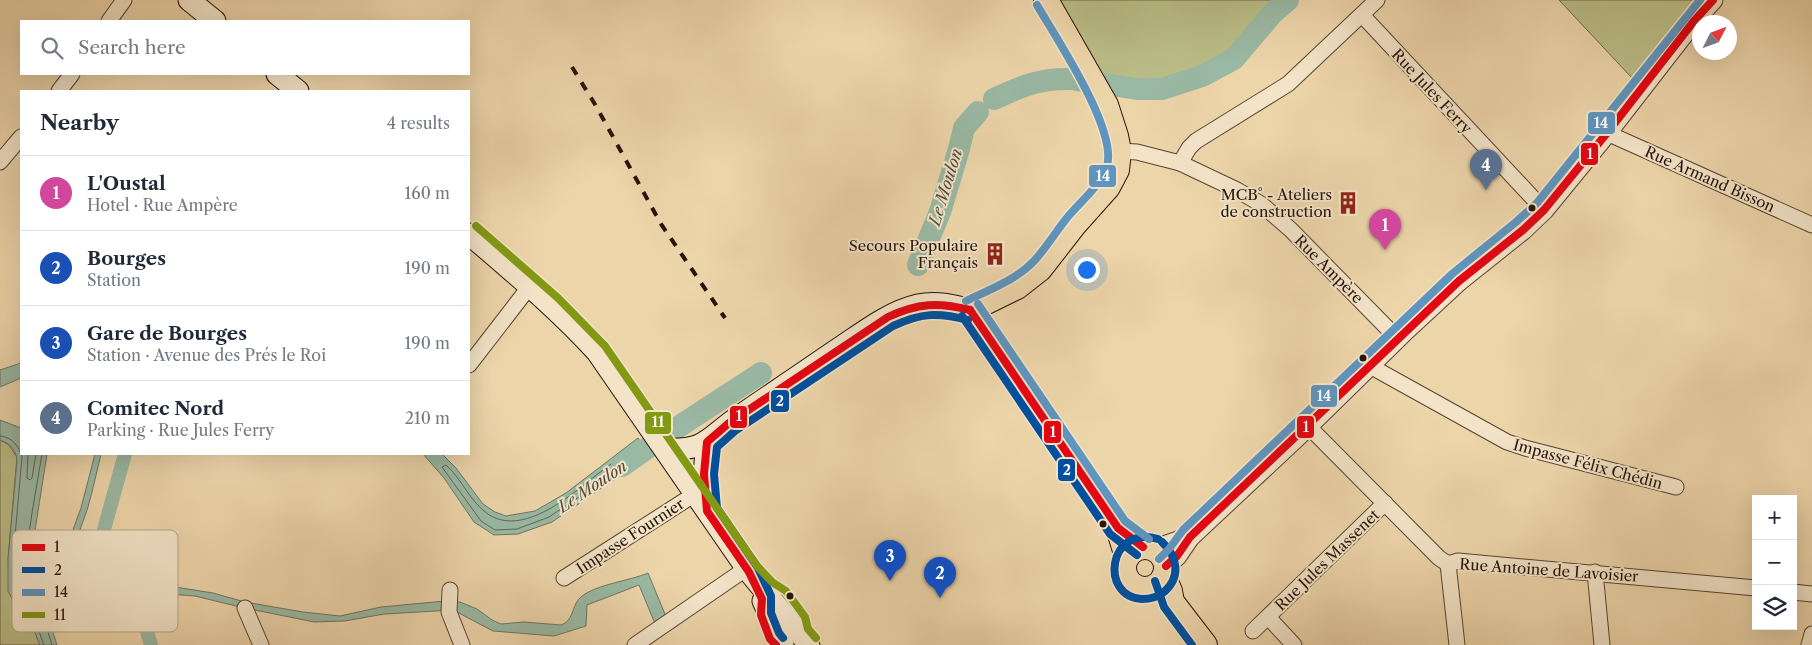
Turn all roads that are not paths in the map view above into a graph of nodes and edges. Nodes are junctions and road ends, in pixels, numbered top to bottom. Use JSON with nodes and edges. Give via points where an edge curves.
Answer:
{"nodes":[{"id":1,"x":124,"y":0,"type":"edge"},
{"id":2,"x":189,"y":0,"type":"edge"},
{"id":3,"x":1046,"y":0,"type":"edge"},
{"id":4,"x":1377,"y":0,"type":"edge"},
{"id":5,"x":1713,"y":0,"type":"edge"},
{"id":6,"x":1362,"y":15,"type":"junction"},
{"id":7,"x":111,"y":20,"type":"edge"},
{"id":8,"x":214,"y":20,"type":"edge"},
{"id":9,"x":71,"y":75,"type":"edge"},
{"id":10,"x":278,"y":75,"type":"edge"},
{"id":11,"x":60,"y":90,"type":"edge"},
{"id":12,"x":297,"y":90,"type":"edge"},
{"id":13,"x":1608,"y":133,"type":"junction"},
{"id":14,"x":20,"y":138,"type":"edge"},
{"id":15,"x":1118,"y":151,"type":"junction"},
{"id":16,"x":0,"y":162,"type":"edge"},
{"id":17,"x":1180,"y":163,"type":"junction"},
{"id":18,"x":1544,"y":210,"type":"junction"},
{"id":19,"x":1812,"y":225,"type":"edge"},
{"id":20,"x":470,"y":235,"type":"edge"},
{"id":21,"x":530,"y":286,"type":"junction"},
{"id":22,"x":970,"y":310,"type":"junction"},
{"id":23,"x":1397,"y":338,"type":"junction"},
{"id":24,"x":470,"y":364,"type":"edge"},
{"id":25,"x":1372,"y":364,"type":"junction"},
{"id":26,"x":1308,"y":426,"type":"junction"},
{"id":27,"x":701,"y":445,"type":"junction"},
{"id":28,"x":665,"y":450,"type":"junction"},
{"id":29,"x":1676,"y":487,"type":"dead end"},
{"id":30,"x":691,"y":488,"type":"junction"},
{"id":31,"x":1385,"y":503,"type":"junction"},
{"id":32,"x":707,"y":511,"type":"junction"},
{"id":33,"x":1151,"y":564,"type":"junction"},
{"id":34,"x":1448,"y":564,"type":"junction"},
{"id":35,"x":748,"y":570,"type":"junction"},
{"id":36,"x":1595,"y":572,"type":"junction"},
{"id":37,"x":564,"y":578,"type":"dead end"},
{"id":38,"x":1752,"y":588,"type":"edge"},
{"id":39,"x":1797,"y":592,"type":"edge"},
{"id":40,"x":1812,"y":594,"type":"edge"},
{"id":41,"x":764,"y":595,"type":"junction"},
{"id":42,"x":449,"y":600,"type":"dead end"},
{"id":43,"x":245,"y":608,"type":"dead end"},
{"id":44,"x":1268,"y":617,"type":"junction"},
{"id":45,"x":1253,"y":631,"type":"dead end"},
{"id":46,"x":1812,"y":634,"type":"edge"},
{"id":47,"x":796,"y":641,"type":"edge"},
{"id":48,"x":261,"y":645,"type":"edge"},
{"id":49,"x":462,"y":645,"type":"edge"},
{"id":50,"x":635,"y":645,"type":"edge"},
{"id":51,"x":776,"y":645,"type":"edge"},
{"id":52,"x":1205,"y":645,"type":"edge"},
{"id":53,"x":1294,"y":645,"type":"edge"},
{"id":54,"x":1457,"y":645,"type":"edge"},
{"id":55,"x":1602,"y":645,"type":"edge"},
{"id":56,"x":1809,"y":645,"type":"edge"}],
"edges":[{"from":1,"to":7,"type":"street"},
{"from":2,"to":8,"type":"main road"},
{"from":3,"to":15,"type":"main road","via":[[1106,105]]},
{"from":4,"to":6,"type":"street"},
{"from":5,"to":13,"type":"street"},
{"from":6,"to":17,"type":"street","via":[[1288,84],[1196,142],[1188,148]]},
{"from":6,"to":18,"type":"street","name":"Rue Jules Ferry"},
{"from":9,"to":11,"type":"street"},
{"from":10,"to":12,"type":"main road"},
{"from":13,"to":18,"type":"street"},
{"from":13,"to":19,"type":"street","name":"Rue Armand Bisson"},
{"from":14,"to":16,"type":"street"},
{"from":15,"to":17,"type":"street","name":"Rue Ampère","via":[[1137,152]]},
{"from":15,"to":22,"type":"main road","via":[[1117,170],[1108,187],[1040,269],[1017,287]]},
{"from":17,"to":23,"type":"street","name":"Rue Ampère","via":[[1261,204],[1290,229]]},
{"from":18,"to":23,"type":"street"},
{"from":20,"to":21,"type":"main road"},
{"from":21,"to":24,"type":"street"},
{"from":21,"to":28,"type":"main road","via":[[598,352]]},
{"from":22,"to":27,"type":"main road","via":[[930,303],[888,317]]},
{"from":22,"to":33,"type":"main road","via":[[1118,528]]},
{"from":23,"to":25,"type":"street"},
{"from":25,"to":26,"type":"street"},
{"from":25,"to":29,"type":"street","name":"Impasse Félix Chédin","via":[[1379,371],[1507,442]]},
{"from":26,"to":31,"type":"street","name":"Rue Antoine de Lavoisier"},
{"from":26,"to":33,"type":"street","via":[[1190,537]]},
{"from":27,"to":28,"type":"main road"},
{"from":27,"to":30,"type":"main road","via":[[691,460]]},
{"from":27,"to":32,"type":"main road"},
{"from":28,"to":30,"type":"main road"},
{"from":30,"to":32,"type":"main road"},
{"from":30,"to":37,"type":"street","name":"Impasse Fournier"},
{"from":31,"to":34,"type":"street","name":"Rue Antoine de Lavoisier"},
{"from":31,"to":44,"type":"street","name":"Rue Jules Massenet"},
{"from":32,"to":35,"type":"main road"},
{"from":33,"to":52,"type":"main road","via":[[1162,598],[1172,602]]},
{"from":34,"to":36,"type":"street","name":"Rue Antoine de Lavoisier","via":[[1458,561]]},
{"from":34,"to":54,"type":"street"},
{"from":35,"to":41,"type":"main road"},
{"from":35,"to":50,"type":"street"},
{"from":36,"to":38,"type":"street","name":"Rue Antoine de Lavoisier"},
{"from":36,"to":55,"type":"street"},
{"from":39,"to":40,"type":"street"},
{"from":41,"to":47,"type":"main road"},
{"from":41,"to":51,"type":"street","via":[[761,615],[770,639]]},
{"from":42,"to":49,"type":"street"},
{"from":43,"to":48,"type":"street"},
{"from":44,"to":45,"type":"street","name":"Rue Jules Massenet"},
{"from":44,"to":53,"type":"street","name":"Rue Jules Massenet"},
{"from":46,"to":56,"type":"street"}]}
